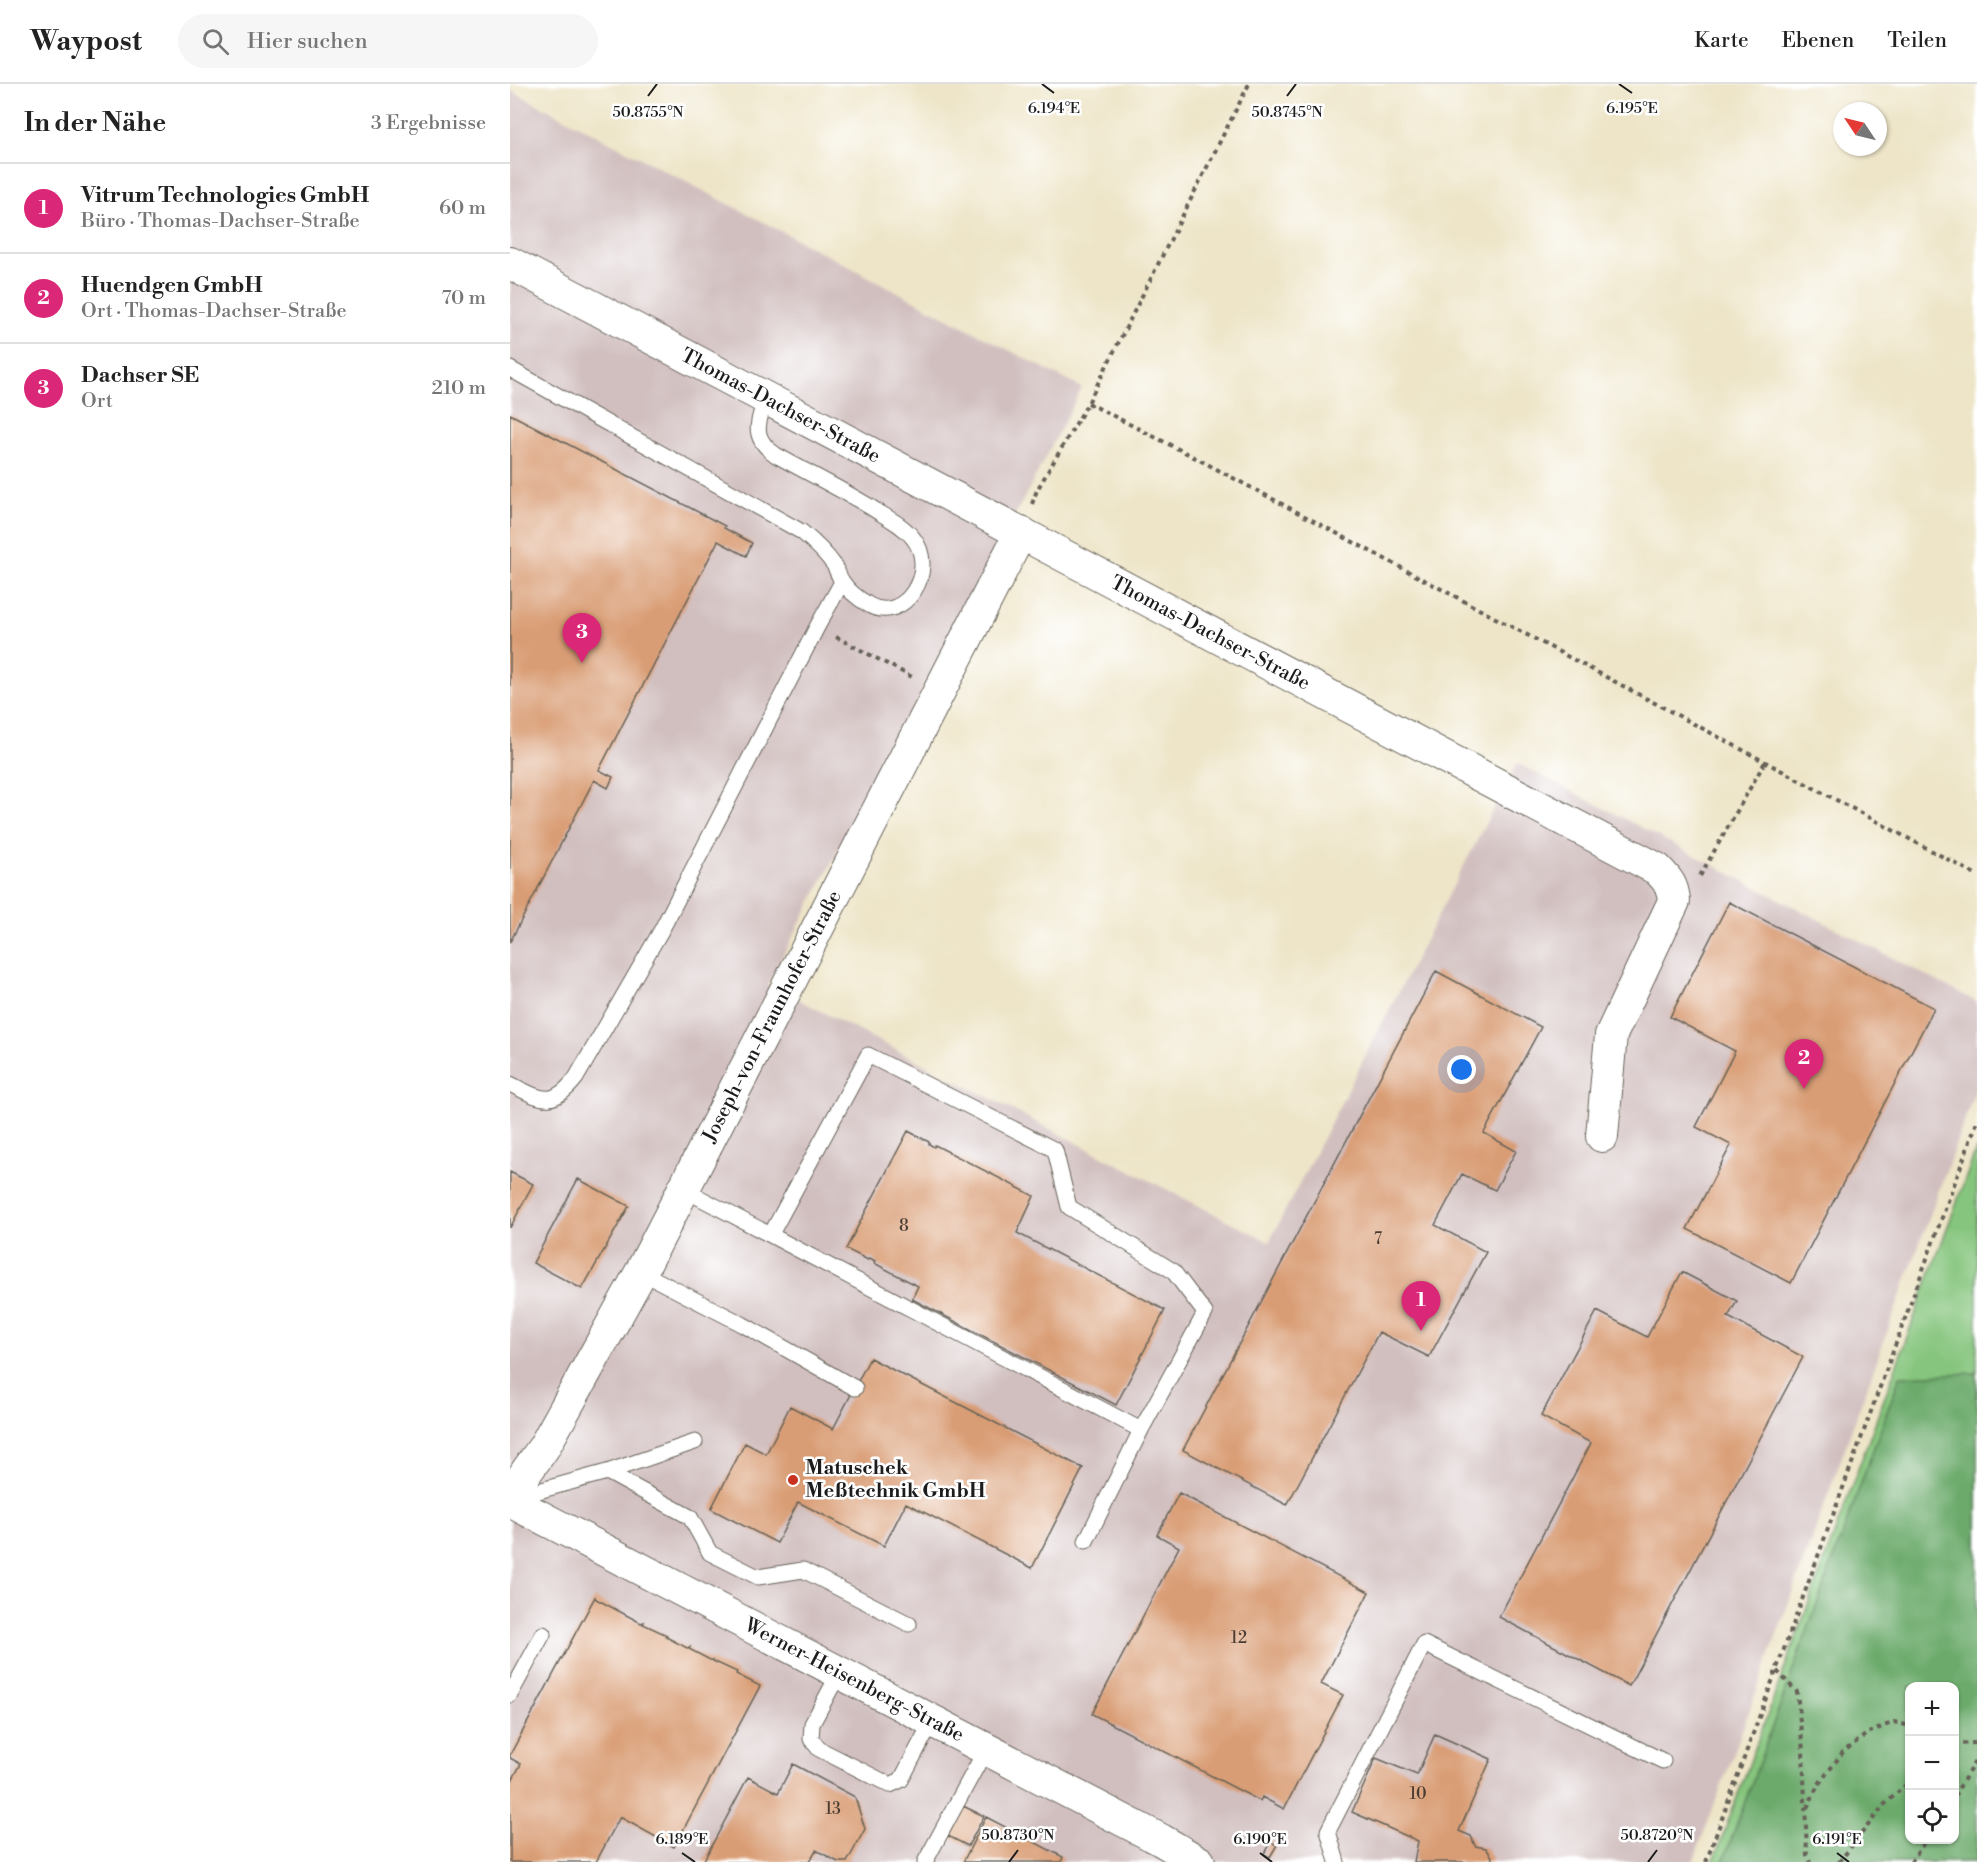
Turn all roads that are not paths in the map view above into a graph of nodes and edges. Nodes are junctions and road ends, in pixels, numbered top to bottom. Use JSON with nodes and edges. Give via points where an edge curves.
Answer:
{"nodes":[{"id":1,"x":510,"y":263,"type":"edge"},
{"id":2,"x":510,"y":369,"type":"edge"},
{"id":3,"x":766,"y":397,"type":"junction"},
{"id":4,"x":1021,"y":532,"type":"junction"},
{"id":5,"x":842,"y":582,"type":"junction"},
{"id":6,"x":510,"y":1084,"type":"edge"},
{"id":7,"x":1602,"y":1136,"type":"dead end"},
{"id":8,"x":683,"y":1189,"type":"junction"},
{"id":9,"x":771,"y":1234,"type":"junction"},
{"id":10,"x":641,"y":1272,"type":"junction"},
{"id":11,"x":855,"y":1388,"type":"dead end"},
{"id":12,"x":1141,"y":1430,"type":"junction"},
{"id":13,"x":695,"y":1442,"type":"dead end"},
{"id":14,"x":607,"y":1472,"type":"junction"},
{"id":15,"x":510,"y":1498,"type":"edge"},
{"id":16,"x":1086,"y":1541,"type":"dead end"},
{"id":17,"x":909,"y":1624,"type":"dead end"},
{"id":18,"x":543,"y":1634,"type":"dead end"},
{"id":19,"x":839,"y":1673,"type":"junction"},
{"id":20,"x":510,"y":1695,"type":"edge"},
{"id":21,"x":932,"y":1721,"type":"junction"},
{"id":22,"x":986,"y":1749,"type":"junction"},
{"id":23,"x":1663,"y":1761,"type":"dead end"},
{"id":24,"x":925,"y":1862,"type":"edge"},
{"id":25,"x":1199,"y":1862,"type":"edge"},
{"id":26,"x":1337,"y":1862,"type":"edge"}],
"edges":[{"from":1,"to":3,"type":"street","name":"Thomas-Dachser-Straße"},
{"from":2,"to":5,"type":"lane","via":[[802,532],[818,544]]},
{"from":3,"to":4,"type":"street","name":"Thomas-Dachser-Straße"},
{"from":3,"to":5,"type":"lane","via":[[757,426],[766,448],[892,520],[922,552],[917,586],[906,601],[889,610],[872,607]]},
{"from":4,"to":7,"type":"street","name":"Thomas-Dachser-Straße","via":[[1657,869],[1670,881],[1674,901],[1611,1035]]},
{"from":4,"to":8,"type":"street","name":"Joseph-von-Fraunhofer-Straße"},
{"from":5,"to":6,"type":"lane","via":[[662,929],[576,1078],[553,1099],[540,1099]]},
{"from":8,"to":9,"type":"lane"},
{"from":8,"to":10,"type":"street","name":"Joseph-von-Fraunhofer-Straße"},
{"from":9,"to":12,"type":"lane"},
{"from":9,"to":12,"type":"lane","via":[[868,1055],[1055,1150],[1069,1207],[1173,1271],[1205,1313]]},
{"from":10,"to":11,"type":"lane"},
{"from":10,"to":15,"type":"street","name":"Joseph-von-Fraunhofer-Straße","via":[[544,1447]]},
{"from":12,"to":16,"type":"lane"},
{"from":13,"to":14,"type":"lane"},
{"from":14,"to":15,"type":"lane"},
{"from":14,"to":17,"type":"lane","via":[[690,1517],[710,1553],[758,1577],[803,1570]]},
{"from":15,"to":19,"type":"street","name":"Werner-Heisenberg-Straße"},
{"from":18,"to":20,"type":"lane"},
{"from":19,"to":21,"type":"street","name":"Werner-Heisenberg-Straße"},
{"from":19,"to":21,"type":"lane","via":[[812,1724],[811,1739],[819,1749],[890,1785],[901,1780]]},
{"from":21,"to":22,"type":"street","name":"Werner-Heisenberg-Straße"},
{"from":22,"to":24,"type":"lane"},
{"from":22,"to":25,"type":"street","name":"Werner-Heisenberg-Straße"},
{"from":23,"to":26,"type":"lane","via":[[1424,1644],[1329,1831]]}]}
